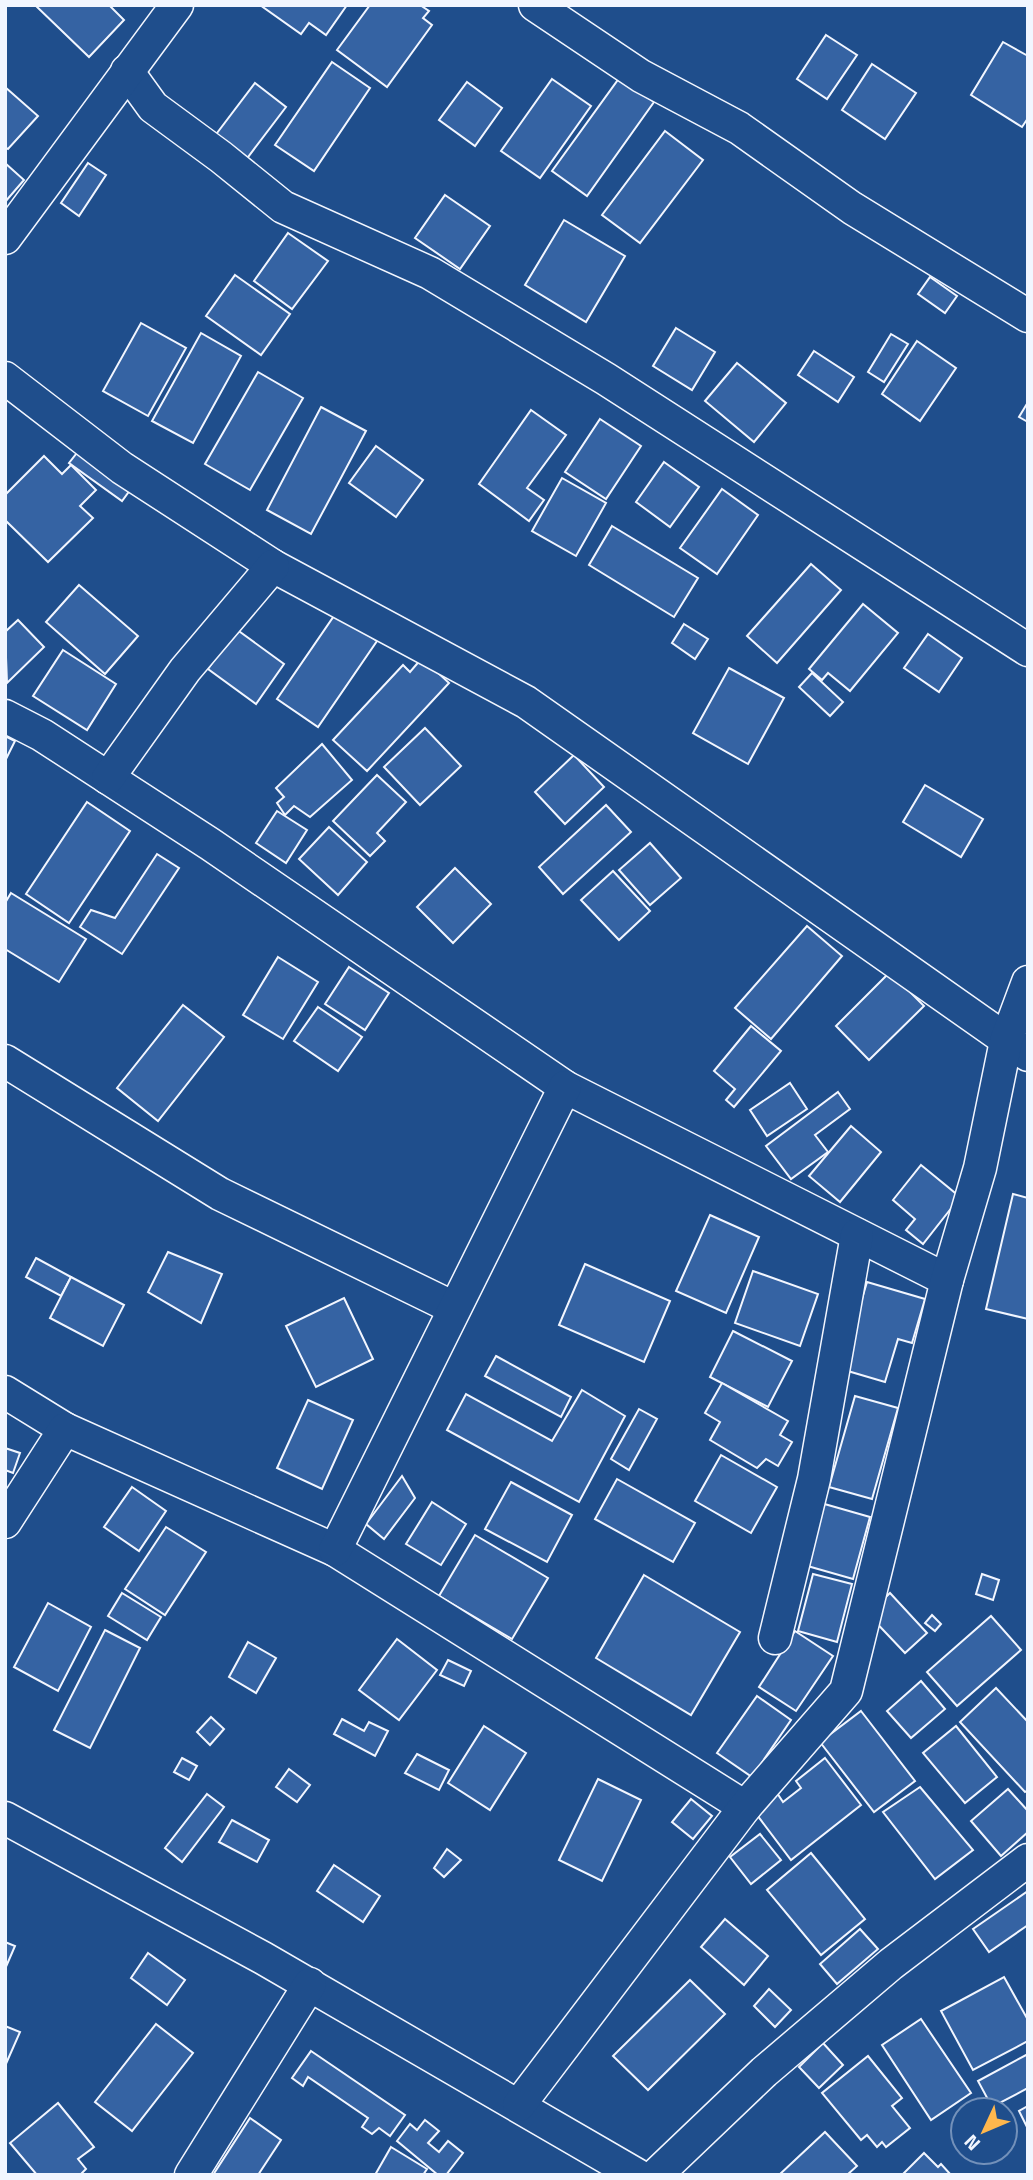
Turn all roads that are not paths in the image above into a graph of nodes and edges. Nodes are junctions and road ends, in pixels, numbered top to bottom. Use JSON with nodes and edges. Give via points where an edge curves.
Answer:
{"nodes":[{"id":1,"x":177,"y":5,"type":"edge"},
{"id":2,"x":535,"y":5,"type":"edge"},
{"id":3,"x":127,"y":71,"type":"junction"},
{"id":4,"x":5,"y":238,"type":"edge"},
{"id":5,"x":1028,"y":316,"type":"edge"},
{"id":6,"x":5,"y":378,"type":"edge"},
{"id":7,"x":272,"y":566,"type":"junction"},
{"id":8,"x":1028,"y":650,"type":"edge"},
{"id":9,"x":5,"y":716,"type":"edge"},
{"id":10,"x":108,"y":778,"type":"junction"},
{"id":11,"x":1028,"y":982,"type":"edge"},
{"id":12,"x":1017,"y":1048,"type":"edge"},
{"id":13,"x":5,"y":1061,"type":"edge"},
{"id":14,"x":565,"y":1087,"type":"junction"},
{"id":15,"x":857,"y":1235,"type":"junction"},
{"id":16,"x":947,"y":1280,"type":"junction"},
{"id":17,"x":454,"y":1308,"type":"junction"},
{"id":18,"x":5,"y":1392,"type":"edge"},
{"id":19,"x":65,"y":1429,"type":"junction"},
{"id":20,"x":5,"y":1522,"type":"edge"},
{"id":21,"x":335,"y":1550,"type":"junction"},
{"id":22,"x":775,"y":1638,"type":"dead end"},
{"id":23,"x":745,"y":1807,"type":"junction"},
{"id":24,"x":5,"y":1818,"type":"edge"},
{"id":25,"x":1028,"y":1860,"type":"edge"},
{"id":26,"x":310,"y":1984,"type":"junction"},
{"id":27,"x":519,"y":2105,"type":"junction"},
{"id":28,"x":191,"y":2175,"type":"edge"},
{"id":29,"x":637,"y":2175,"type":"edge"},
{"id":30,"x":656,"y":2175,"type":"edge"}],
"edges":[{"from":1,"to":3,"type":"street"},
{"from":2,"to":5,"type":"street","via":[[641,76],[739,128],[852,208]]},
{"from":3,"to":4,"type":"street"},
{"from":3,"to":8,"type":"street","via":[[153,107],[283,207],[430,273],[606,379]]},
{"from":6,"to":7,"type":"street","via":[[122,468]]},
{"from":7,"to":10,"type":"street","via":[[185,670]]},
{"from":7,"to":12,"type":"street","via":[[526,702]]},
{"from":9,"to":10,"type":"street"},
{"from":10,"to":14,"type":"street"},
{"from":11,"to":12,"type":"street"},
{"from":12,"to":16,"type":"street"},
{"from":13,"to":17,"type":"street","via":[[220,1194]]},
{"from":14,"to":15,"type":"street"},
{"from":14,"to":17,"type":"street"},
{"from":15,"to":16,"type":"street"},
{"from":15,"to":22,"type":"street","via":[[814,1479]]},
{"from":16,"to":23,"type":"street","via":[[846,1691]]},
{"from":17,"to":21,"type":"street"},
{"from":18,"to":19,"type":"street"},
{"from":19,"to":20,"type":"street"},
{"from":19,"to":21,"type":"street"},
{"from":21,"to":23,"type":"street"},
{"from":23,"to":27,"type":"street"},
{"from":24,"to":26,"type":"street"},
{"from":25,"to":30,"type":"street","via":[[891,1964],[764,2072]]},
{"from":26,"to":27,"type":"street"},
{"from":26,"to":28,"type":"street"},
{"from":27,"to":29,"type":"street"}]}
